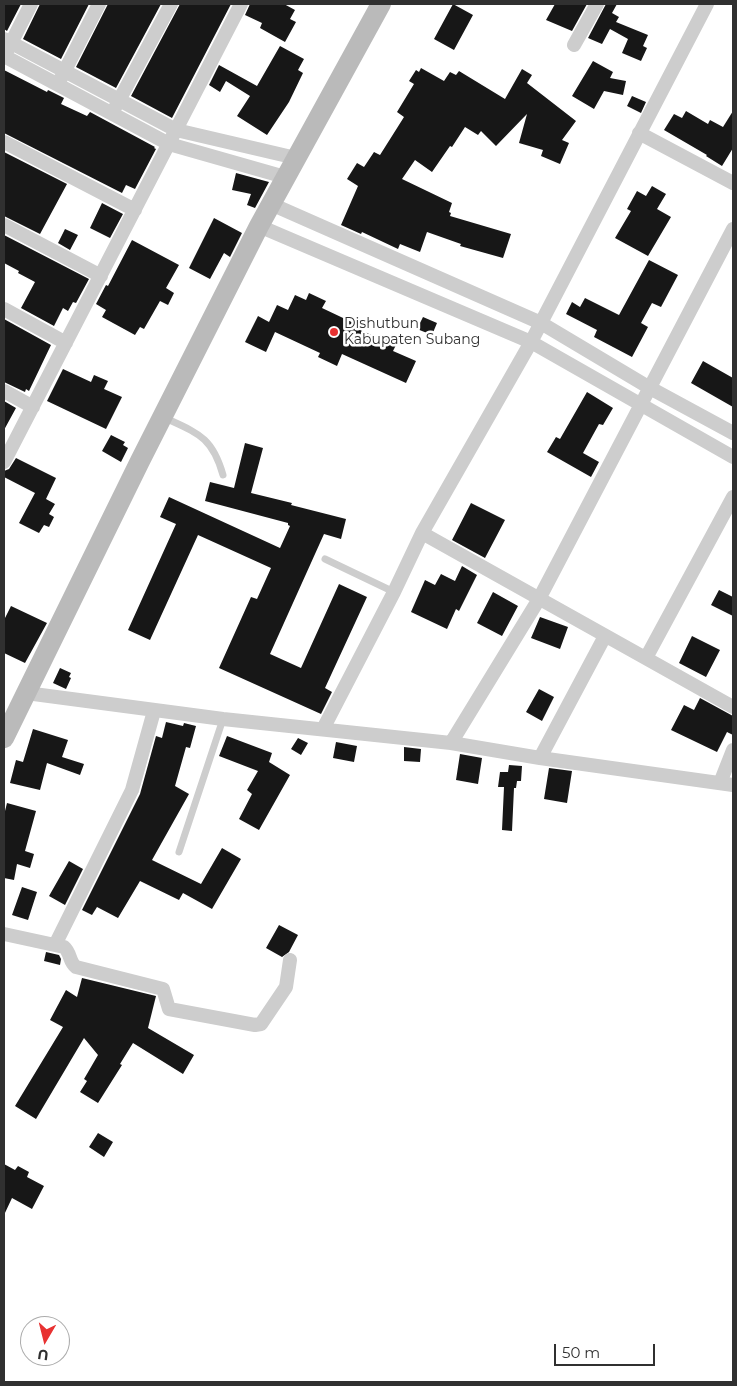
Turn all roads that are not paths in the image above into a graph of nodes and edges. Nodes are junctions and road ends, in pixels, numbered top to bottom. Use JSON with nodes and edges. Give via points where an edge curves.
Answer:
{"nodes":[{"id":1,"x":31,"y":4,"type":"edge"},
{"id":2,"x":99,"y":4,"type":"edge"},
{"id":3,"x":171,"y":4,"type":"edge"},
{"id":4,"x":241,"y":4,"type":"edge"},
{"id":5,"x":381,"y":4,"type":"edge"},
{"id":6,"x":597,"y":4,"type":"edge"},
{"id":7,"x":707,"y":4,"type":"edge"},
{"id":8,"x":8,"y":41,"type":"edge"},
{"id":9,"x":574,"y":45,"type":"dead end"},
{"id":10,"x":4,"y":56,"type":"edge"},
{"id":11,"x":65,"y":71,"type":"junction"},
{"id":12,"x":57,"y":85,"type":"junction"},
{"id":13,"x":120,"y":100,"type":"junction"},
{"id":14,"x":112,"y":113,"type":"junction"},
{"id":15,"x":176,"y":130,"type":"junction"},
{"id":16,"x":639,"y":133,"type":"junction"},
{"id":17,"x":4,"y":142,"type":"edge"},
{"id":18,"x":169,"y":144,"type":"junction"},
{"id":19,"x":296,"y":158,"type":"junction"},
{"id":20,"x":285,"y":177,"type":"junction"},
{"id":21,"x":733,"y":183,"type":"edge"},
{"id":22,"x":271,"y":204,"type":"junction"},
{"id":23,"x":135,"y":210,"type":"junction"},
{"id":24,"x":4,"y":226,"type":"edge"},
{"id":25,"x":259,"y":226,"type":"junction"},
{"id":26,"x":733,"y":229,"type":"edge"},
{"id":27,"x":101,"y":276,"type":"junction"},
{"id":28,"x":4,"y":309,"type":"edge"},
{"id":29,"x":541,"y":323,"type":"junction"},
{"id":30,"x":531,"y":342,"type":"junction"},
{"id":31,"x":66,"y":343,"type":"junction"},
{"id":32,"x":650,"y":388,"type":"junction"},
{"id":33,"x":4,"y":391,"type":"edge"},
{"id":34,"x":641,"y":405,"type":"junction"},
{"id":35,"x":33,"y":407,"type":"junction"},
{"id":36,"x":163,"y":417,"type":"junction"},
{"id":37,"x":733,"y":433,"type":"edge"},
{"id":38,"x":733,"y":457,"type":"edge"},
{"id":39,"x":4,"y":462,"type":"edge"},
{"id":40,"x":223,"y":475,"type":"dead end"},
{"id":41,"x":733,"y":497,"type":"edge"},
{"id":42,"x":422,"y":533,"type":"junction"},
{"id":43,"x":325,"y":559,"type":"dead end"},
{"id":44,"x":394,"y":592,"type":"junction"},
{"id":45,"x":539,"y":599,"type":"junction"},
{"id":46,"x":606,"y":636,"type":"junction"},
{"id":47,"x":646,"y":658,"type":"junction"},
{"id":48,"x":26,"y":693,"type":"junction"},
{"id":49,"x":733,"y":707,"type":"edge"},
{"id":50,"x":154,"y":711,"type":"junction"},
{"id":51,"x":223,"y":719,"type":"junction"},
{"id":52,"x":323,"y":729,"type":"junction"},
{"id":53,"x":4,"y":738,"type":"edge"},
{"id":54,"x":451,"y":743,"type":"junction"},
{"id":55,"x":733,"y":750,"type":"edge"},
{"id":56,"x":540,"y":758,"type":"junction"},
{"id":57,"x":726,"y":784,"type":"edge"},
{"id":58,"x":179,"y":852,"type":"dead end"},
{"id":59,"x":4,"y":934,"type":"edge"},
{"id":60,"x":55,"y":944,"type":"junction"},
{"id":61,"x":290,"y":960,"type":"dead end"}],
"edges":[{"from":1,"to":8,"type":"street"},
{"from":2,"to":11,"type":"street"},
{"from":3,"to":13,"type":"street"},
{"from":4,"to":15,"type":"street"},
{"from":5,"to":19,"type":"street"},
{"from":6,"to":9,"type":"street"},
{"from":7,"to":16,"type":"street"},
{"from":8,"to":10,"type":"street"},
{"from":8,"to":11,"type":"street"},
{"from":10,"to":12,"type":"street"},
{"from":11,"to":12,"type":"street"},
{"from":11,"to":13,"type":"street"},
{"from":12,"to":14,"type":"street"},
{"from":13,"to":14,"type":"street"},
{"from":13,"to":15,"type":"street"},
{"from":14,"to":18,"type":"street"},
{"from":15,"to":18,"type":"street"},
{"from":15,"to":19,"type":"street"},
{"from":16,"to":21,"type":"street"},
{"from":16,"to":29,"type":"street"},
{"from":17,"to":23,"type":"street"},
{"from":18,"to":20,"type":"street"},
{"from":18,"to":23,"type":"street"},
{"from":19,"to":20,"type":"street"},
{"from":20,"to":22,"type":"street"},
{"from":22,"to":25,"type":"street"},
{"from":22,"to":29,"type":"street"},
{"from":23,"to":27,"type":"street"},
{"from":24,"to":27,"type":"street"},
{"from":25,"to":30,"type":"street"},
{"from":25,"to":36,"type":"street"},
{"from":26,"to":32,"type":"street"},
{"from":27,"to":31,"type":"street"},
{"from":28,"to":31,"type":"street"},
{"from":29,"to":30,"type":"street"},
{"from":29,"to":32,"type":"street"},
{"from":30,"to":34,"type":"street"},
{"from":30,"to":42,"type":"street"},
{"from":31,"to":35,"type":"street"},
{"from":32,"to":34,"type":"street"},
{"from":32,"to":37,"type":"street"},
{"from":33,"to":35,"type":"street"},
{"from":34,"to":38,"type":"street"},
{"from":34,"to":45,"type":"street"},
{"from":35,"to":39,"type":"street"},
{"from":36,"to":40,"type":"lane","via":[[196,432],[207,441],[214,450]]},
{"from":36,"to":48,"type":"street"},
{"from":41,"to":47,"type":"street"},
{"from":42,"to":44,"type":"street"},
{"from":42,"to":45,"type":"street"},
{"from":43,"to":44,"type":"lane"},
{"from":44,"to":52,"type":"street"},
{"from":45,"to":46,"type":"street"},
{"from":45,"to":54,"type":"street"},
{"from":46,"to":47,"type":"street"},
{"from":46,"to":56,"type":"street"},
{"from":47,"to":49,"type":"street"},
{"from":48,"to":50,"type":"street"},
{"from":48,"to":53,"type":"street"},
{"from":50,"to":51,"type":"street"},
{"from":50,"to":60,"type":"street","via":[[132,790]]},
{"from":51,"to":52,"type":"street"},
{"from":51,"to":58,"type":"lane"},
{"from":52,"to":54,"type":"street"},
{"from":54,"to":56,"type":"street"},
{"from":55,"to":57,"type":"street"},
{"from":56,"to":57,"type":"street"},
{"from":59,"to":60,"type":"street"},
{"from":60,"to":61,"type":"street","via":[[66,949],[76,967],[163,989],[169,1009],[255,1025],[261,1024],[286,987]]}]}
